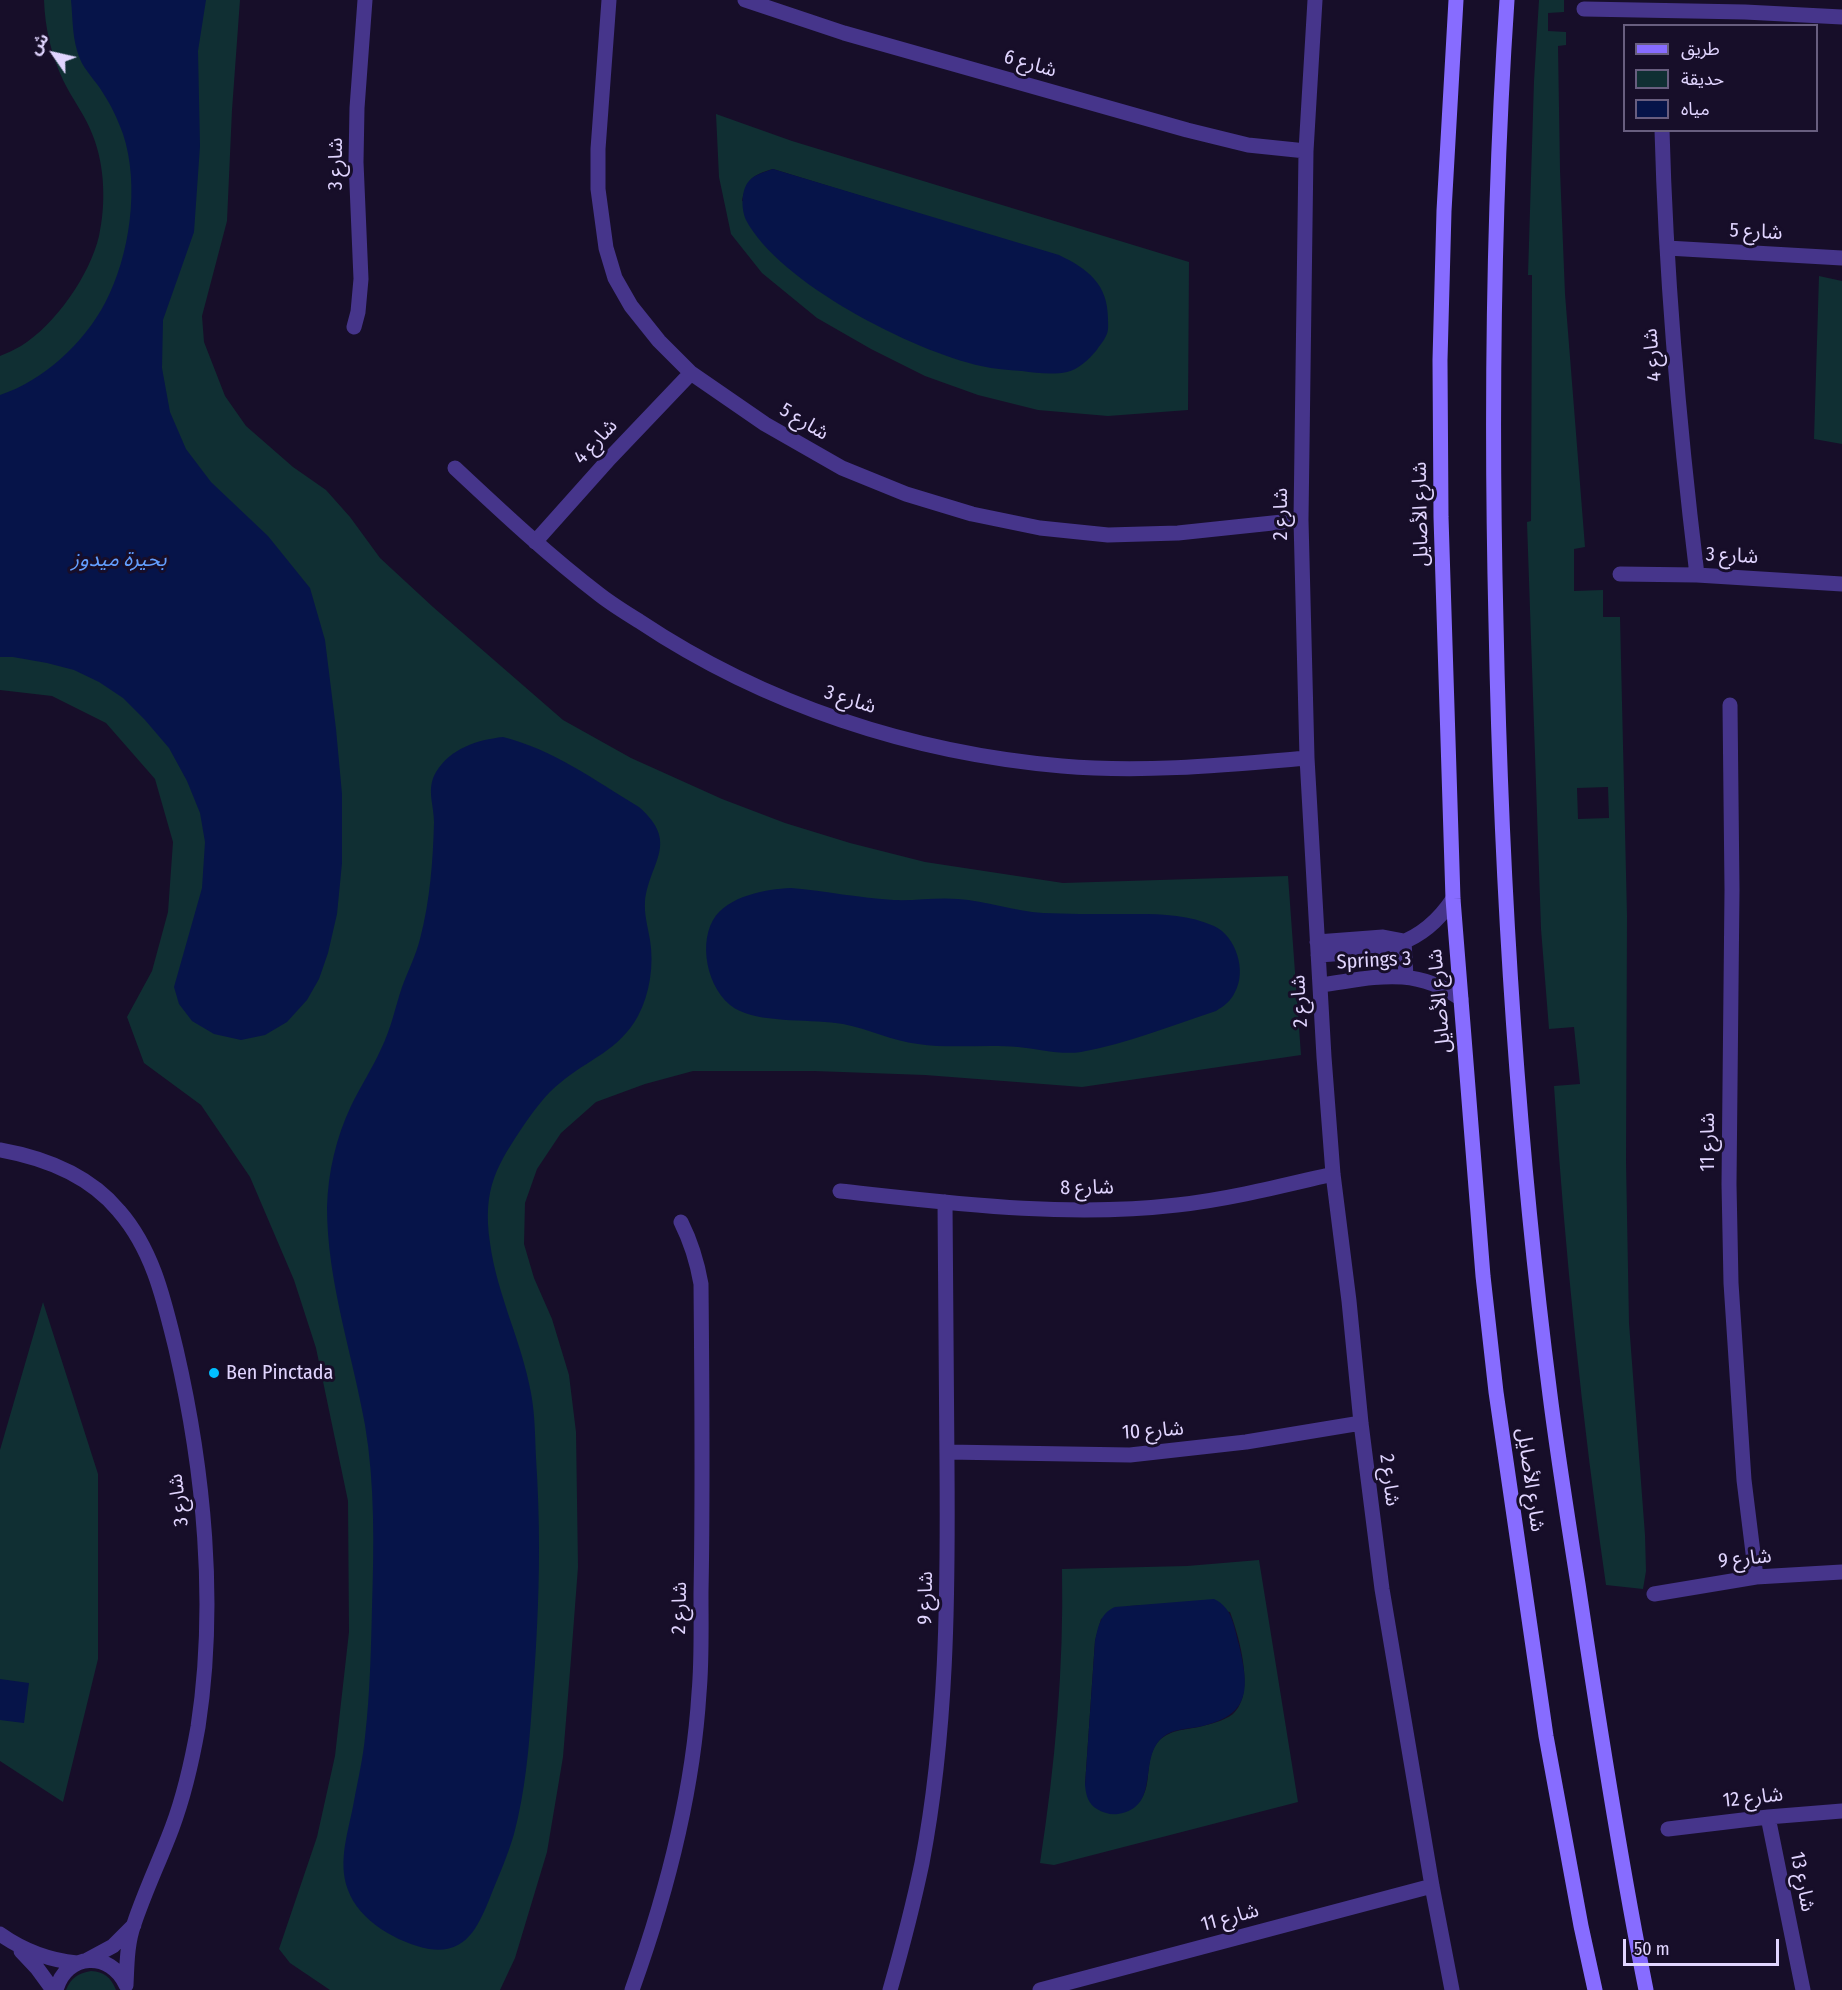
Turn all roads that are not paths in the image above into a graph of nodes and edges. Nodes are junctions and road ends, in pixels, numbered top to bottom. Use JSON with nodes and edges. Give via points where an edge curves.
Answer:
{"nodes":[{"id":1,"x":365,"y":0,"type":"edge"},
{"id":2,"x":609,"y":0,"type":"edge"},
{"id":3,"x":745,"y":0,"type":"edge"},
{"id":4,"x":1316,"y":0,"type":"edge"},
{"id":5,"x":1456,"y":0,"type":"edge"},
{"id":6,"x":1507,"y":0,"type":"edge"},
{"id":7,"x":1584,"y":9,"type":"dead end"},
{"id":8,"x":1658,"y":9,"type":"junction"},
{"id":9,"x":1842,"y":17,"type":"edge"},
{"id":10,"x":1658,"y":24,"type":"edge"},
{"id":11,"x":1662,"y":132,"type":"edge"},
{"id":12,"x":1306,"y":151,"type":"junction"},
{"id":13,"x":1667,"y":248,"type":"junction"},
{"id":14,"x":1842,"y":258,"type":"edge"},
{"id":15,"x":354,"y":327,"type":"dead end"},
{"id":16,"x":691,"y":373,"type":"junction"},
{"id":17,"x":455,"y":468,"type":"dead end"},
{"id":18,"x":1301,"y":520,"type":"junction"},
{"id":19,"x":535,"y":542,"type":"junction"},
{"id":20,"x":1620,"y":574,"type":"dead end"},
{"id":21,"x":1697,"y":575,"type":"junction"},
{"id":22,"x":1842,"y":584,"type":"edge"},
{"id":23,"x":1730,"y":705,"type":"dead end"},
{"id":24,"x":1306,"y":758,"type":"junction"},
{"id":25,"x":1452,"y":899,"type":"junction"},
{"id":26,"x":1404,"y":941,"type":"junction"},
{"id":27,"x":1318,"y":949,"type":"junction"},
{"id":28,"x":1406,"y":977,"type":"junction"},
{"id":29,"x":1320,"y":985,"type":"junction"},
{"id":30,"x":1461,"y":999,"type":"junction"},
{"id":31,"x":0,"y":1150,"type":"edge"},
{"id":32,"x":1333,"y":1174,"type":"junction"},
{"id":33,"x":840,"y":1191,"type":"dead end"},
{"id":34,"x":945,"y":1202,"type":"junction"},
{"id":35,"x":681,"y":1222,"type":"dead end"},
{"id":36,"x":1361,"y":1423,"type":"junction"},
{"id":37,"x":947,"y":1452,"type":"junction"},
{"id":38,"x":1842,"y":1572,"type":"edge"},
{"id":39,"x":1756,"y":1577,"type":"junction"},
{"id":40,"x":1654,"y":1594,"type":"dead end"},
{"id":41,"x":1842,"y":1812,"type":"edge"},
{"id":42,"x":1768,"y":1817,"type":"junction"},
{"id":43,"x":1668,"y":1829,"type":"dead end"},
{"id":44,"x":1432,"y":1886,"type":"junction"},
{"id":45,"x":134,"y":1924,"type":"junction"},
{"id":46,"x":0,"y":1934,"type":"edge"},
{"id":47,"x":15,"y":1944,"type":"junction"},
{"id":48,"x":82,"y":1962,"type":"junction"},
{"id":49,"x":127,"y":1987,"type":"edge"},
{"id":50,"x":55,"y":1990,"type":"edge"},
{"id":51,"x":632,"y":1990,"type":"edge"},
{"id":52,"x":890,"y":1990,"type":"edge"},
{"id":53,"x":1040,"y":1990,"type":"edge"},
{"id":54,"x":1452,"y":1990,"type":"edge"},
{"id":55,"x":1594,"y":1990,"type":"edge"},
{"id":56,"x":1646,"y":1990,"type":"edge"},
{"id":57,"x":1803,"y":1990,"type":"edge"}],
"edges":[{"from":1,"to":15,"type":"street","name":"شارع 3","via":[[356,162],[362,279]]},
{"from":2,"to":16,"type":"street","name":"شارع 5","via":[[598,149],[598,189],[606,248],[615,278],[632,306]]},
{"from":3,"to":12,"type":"street","name":"شارع 6","via":[[844,33],[1187,130],[1248,145]]},
{"from":4,"to":12,"type":"street","name":"شارع 2"},
{"from":5,"to":25,"type":"main road","name":"شارع الأصايل","via":[[1440,360]]},
{"from":6,"to":56,"type":"main road","name":"شارع الأصايل","via":[[1495,278],[1494,524],[1498,742],[1509,960],[1526,1178],[1550,1395],[1599,1730]]},
{"from":7,"to":8,"type":"street"},
{"from":8,"to":9,"type":"street"},
{"from":8,"to":10,"type":"street"},
{"from":11,"to":13,"type":"street","name":"شارع 4"},
{"from":12,"to":18,"type":"street","name":"شارع 2"},
{"from":13,"to":14,"type":"street","name":"شارع 5"},
{"from":13,"to":21,"type":"street","name":"شارع 4","via":[[1678,405]]},
{"from":16,"to":18,"type":"street","name":"شارع 5","via":[[765,424],[842,468],[906,494],[972,514],[1040,528],[1108,535],[1178,533]]},
{"from":16,"to":19,"type":"street","name":"شارع 4"},
{"from":17,"to":19,"type":"street","name":"شارع 3"},
{"from":18,"to":24,"type":"street","name":"شارع 2"},
{"from":19,"to":24,"type":"street","name":"شارع 3","via":[[602,597],[674,644],[740,679],[829,717],[912,741],[1063,766],[1139,769]]},
{"from":20,"to":21,"type":"street","name":"شارع 3"},
{"from":21,"to":22,"type":"street","name":"شارع 3"},
{"from":23,"to":39,"type":"street","name":"شارع 11","via":[[1731,1283],[1744,1480]]},
{"from":24,"to":27,"type":"street","name":"شارع 2"},
{"from":25,"to":26,"type":"street","name":"Springs 3","via":[[1432,924]]},
{"from":25,"to":30,"type":"main road","name":"شارع الأصايل"},
{"from":26,"to":27,"type":"street","name":"Springs 3","via":[[1383,937]]},
{"from":26,"to":28,"type":"street"},
{"from":27,"to":29,"type":"street","name":"شارع 2"},
{"from":28,"to":29,"type":"street","name":"Springs 3"},
{"from":28,"to":30,"type":"street","name":"Springs 3","via":[[1435,983]]},
{"from":29,"to":32,"type":"street","name":"شارع 2"},
{"from":30,"to":55,"type":"main road","name":"شارع الأصايل","via":[[1496,1392],[1546,1736]]},
{"from":31,"to":45,"type":"street","name":"شارع 3","via":[[57,1165],[90,1184],[124,1217],[141,1241],[156,1276],[189,1411],[204,1533],[204,1678],[187,1777],[173,1826]]},
{"from":32,"to":34,"type":"street","name":"شارع 8","via":[[1255,1193],[1175,1205],[1095,1210]]},
{"from":32,"to":36,"type":"street","name":"شارع 2"},
{"from":33,"to":34,"type":"street","name":"شارع 8"},
{"from":34,"to":37,"type":"street","name":"شارع 9"},
{"from":35,"to":51,"type":"street","name":"شارع 2","via":[[691,1241],[701,1284],[703,1492],[699,1694],[685,1796],[669,1869],[650,1942]]},
{"from":36,"to":37,"type":"street","name":"شارع 10","via":[[1130,1455]]},
{"from":36,"to":44,"type":"street","name":"شارع 2","via":[[1382,1589]]},
{"from":37,"to":52,"type":"street","name":"شارع 9","via":[[946,1618],[940,1728],[922,1862]]},
{"from":38,"to":39,"type":"street","name":"شارع 9"},
{"from":39,"to":40,"type":"street","name":"شارع 9"},
{"from":41,"to":42,"type":"street","name":"شارع 12"},
{"from":42,"to":43,"type":"street","name":"شارع 12"},
{"from":42,"to":57,"type":"street","name":"شارع 13"},
{"from":44,"to":53,"type":"street","name":"شارع 11"},
{"from":44,"to":54,"type":"street","name":"شارع 2"},
{"from":45,"to":48,"type":"street","name":"شارع 3","via":[[113,1946]]},
{"from":45,"to":49,"type":"street","name":"شارع 3"},
{"from":46,"to":47,"type":"street"},
{"from":47,"to":48,"type":"street","via":[[45,1957]]},
{"from":47,"to":50,"type":"street"},
{"from":48,"to":49,"type":"street","via":[[107,1963],[122,1976]]},
{"from":48,"to":50,"type":"street","via":[[66,1971]]}]}
